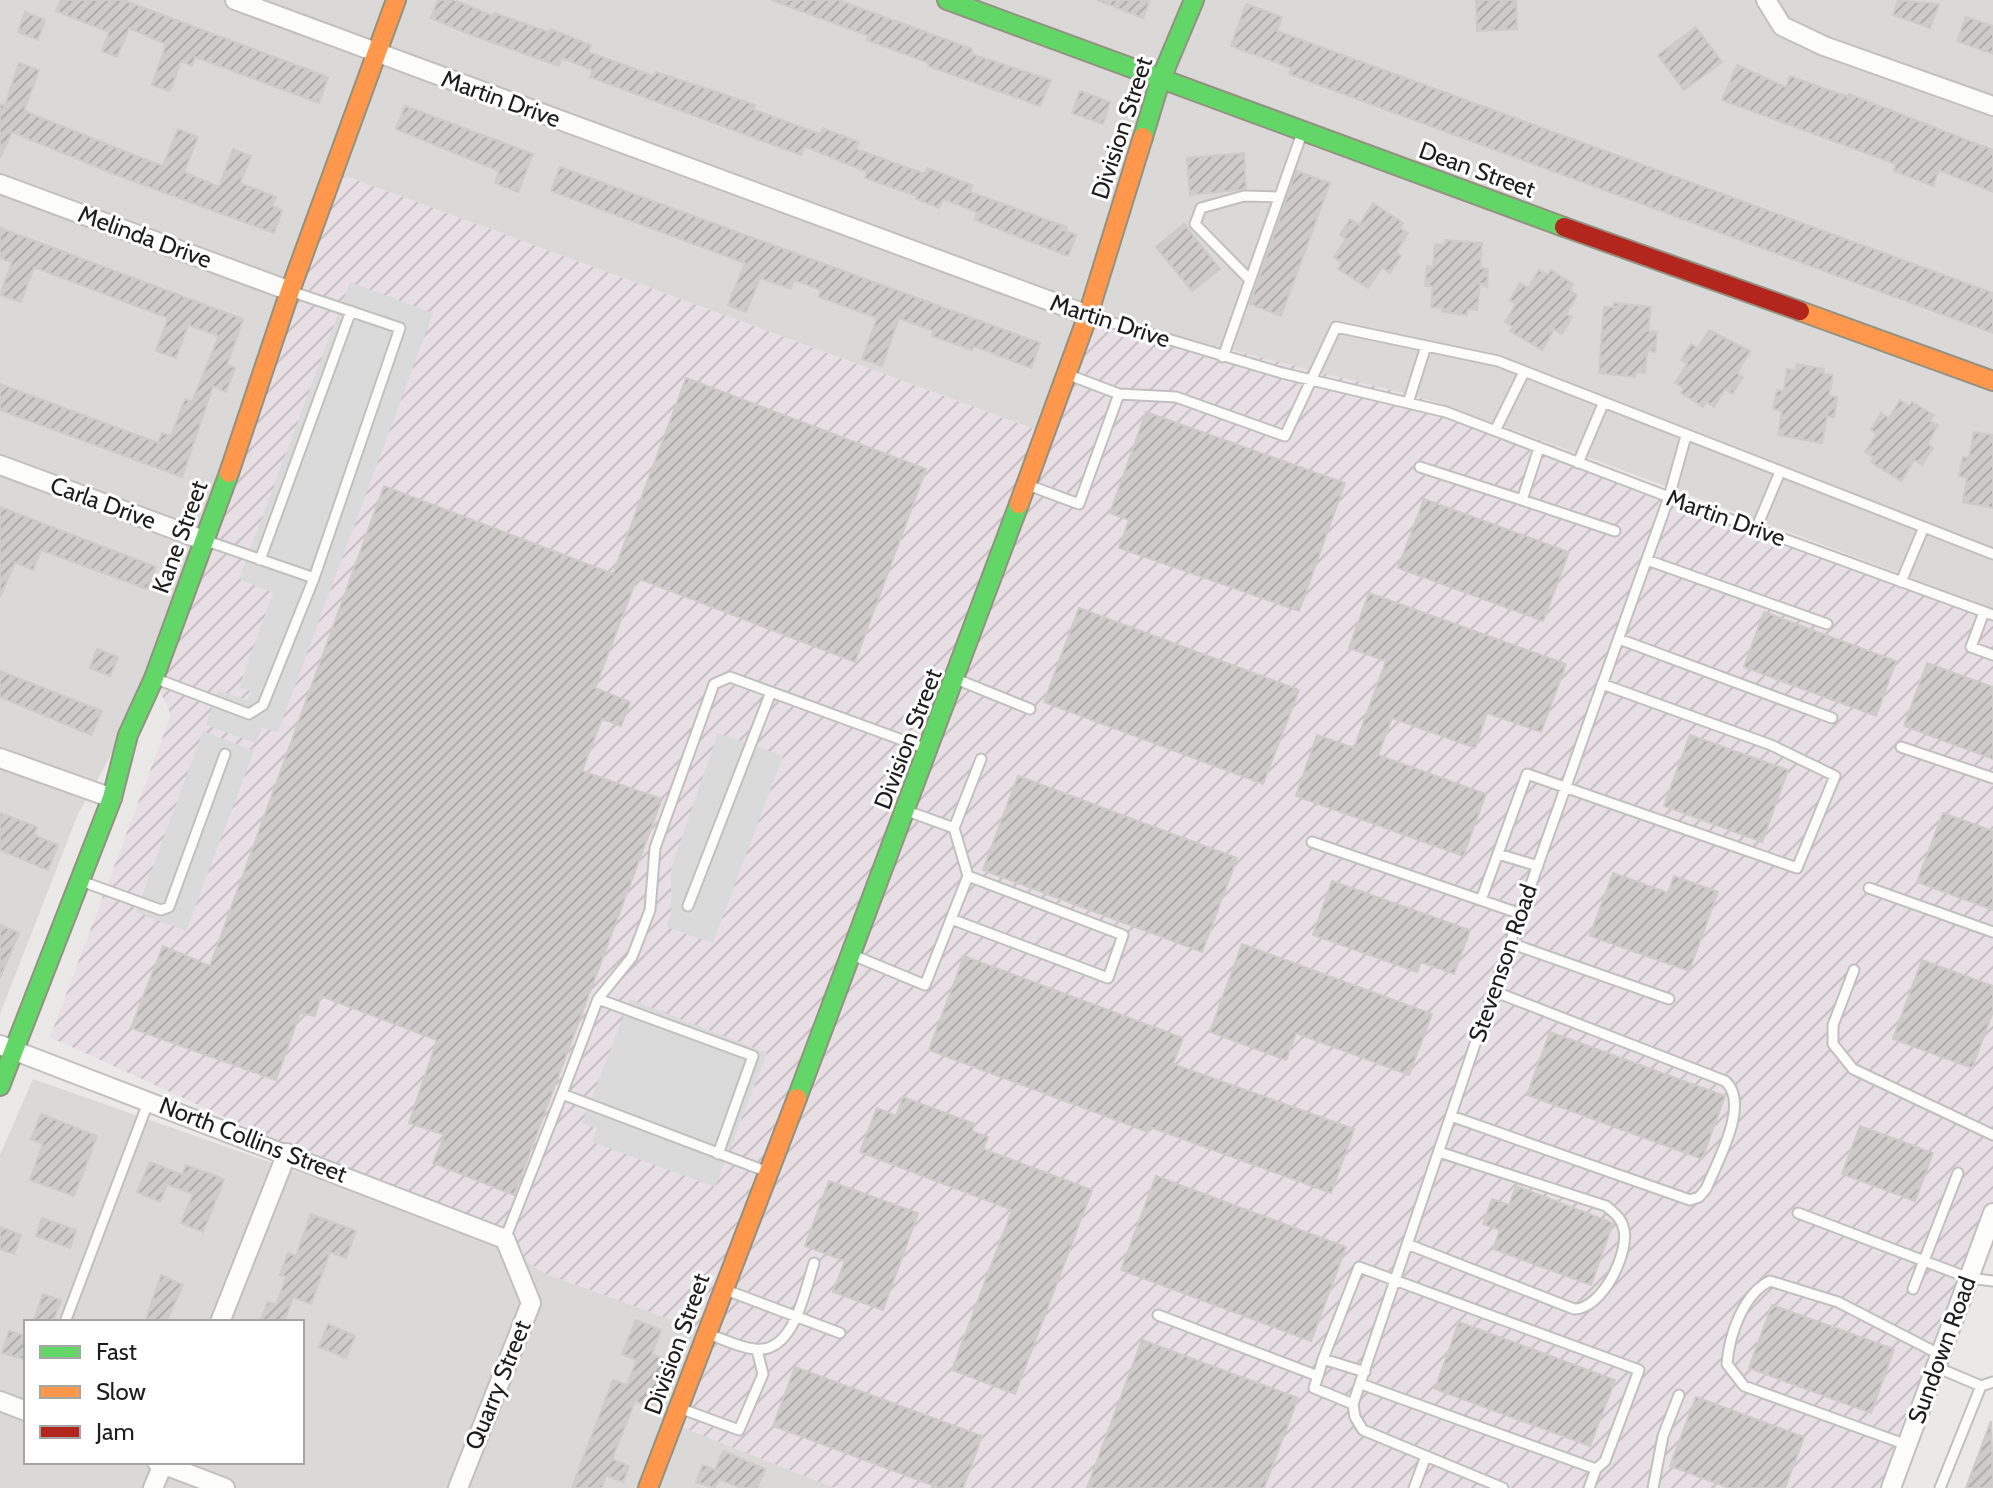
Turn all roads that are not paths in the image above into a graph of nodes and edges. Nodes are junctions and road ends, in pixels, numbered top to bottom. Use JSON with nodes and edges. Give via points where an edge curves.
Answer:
{"nodes":[{"id":1,"x":235,"y":0,"type":"edge"},
{"id":2,"x":396,"y":0,"type":"edge"},
{"id":3,"x":947,"y":0,"type":"edge"},
{"id":4,"x":1194,"y":0,"type":"edge"},
{"id":5,"x":1766,"y":0,"type":"edge"},
{"id":6,"x":378,"y":53,"type":"junction"},
{"id":7,"x":1160,"y":81,"type":"junction"},
{"id":8,"x":1993,"y":106,"type":"edge"},
{"id":9,"x":1302,"y":133,"type":"junction"},
{"id":10,"x":0,"y":184,"type":"edge"},
{"id":11,"x":1279,"y":197,"type":"junction"},
{"id":12,"x":1250,"y":280,"type":"junction"},
{"id":13,"x":290,"y":291,"type":"junction"},
{"id":14,"x":351,"y":311,"type":"junction"},
{"id":15,"x":1088,"y":315,"type":"junction"},
{"id":16,"x":1426,"y":346,"type":"junction"},
{"id":17,"x":1223,"y":357,"type":"junction"},
{"id":18,"x":1524,"y":372,"type":"junction"},
{"id":19,"x":1066,"y":373,"type":"junction"},
{"id":20,"x":1312,"y":378,"type":"junction"},
{"id":21,"x":1993,"y":381,"type":"edge"},
{"id":22,"x":1119,"y":394,"type":"junction"},
{"id":23,"x":1408,"y":403,"type":"junction"},
{"id":24,"x":1603,"y":404,"type":"junction"},
{"id":25,"x":1495,"y":431,"type":"junction"},
{"id":26,"x":1686,"y":436,"type":"junction"},
{"id":27,"x":1539,"y":448,"type":"junction"},
{"id":28,"x":1578,"y":463,"type":"junction"},
{"id":29,"x":0,"y":465,"type":"edge"},
{"id":30,"x":1420,"y":467,"type":"dead end"},
{"id":31,"x":1780,"y":472,"type":"junction"},
{"id":32,"x":1025,"y":484,"type":"junction"},
{"id":33,"x":1669,"y":497,"type":"junction"},
{"id":34,"x":1522,"y":500,"type":"junction"},
{"id":35,"x":1924,"y":527,"type":"junction"},
{"id":36,"x":1756,"y":529,"type":"junction"},
{"id":37,"x":1615,"y":531,"type":"dead end"},
{"id":38,"x":206,"y":541,"type":"junction"},
{"id":39,"x":1993,"y":554,"type":"edge"},
{"id":40,"x":260,"y":560,"type":"junction"},
{"id":41,"x":1647,"y":560,"type":"junction"},
{"id":42,"x":314,"y":578,"type":"junction"},
{"id":43,"x":1901,"y":582,"type":"junction"},
{"id":44,"x":1988,"y":613,"type":"edge"},
{"id":45,"x":1827,"y":624,"type":"dead end"},
{"id":46,"x":1619,"y":639,"type":"junction"},
{"id":47,"x":1993,"y":655,"type":"edge"},
{"id":48,"x":154,"y":678,"type":"junction"},
{"id":49,"x":956,"y":679,"type":"junction"},
{"id":50,"x":1602,"y":684,"type":"junction"},
{"id":51,"x":771,"y":692,"type":"junction"},
{"id":52,"x":1030,"y":709,"type":"dead end"},
{"id":53,"x":1832,"y":718,"type":"dead end"},
{"id":54,"x":1901,"y":747,"type":"dead end"},
{"id":55,"x":930,"y":750,"type":"junction"},
{"id":56,"x":225,"y":754,"type":"dead end"},
{"id":57,"x":0,"y":758,"type":"edge"},
{"id":58,"x":981,"y":759,"type":"dead end"},
{"id":59,"x":1993,"y":778,"type":"edge"},
{"id":60,"x":1565,"y":787,"type":"junction"},
{"id":61,"x":112,"y":798,"type":"junction"},
{"id":62,"x":906,"y":811,"type":"junction"},
{"id":63,"x":954,"y":828,"type":"junction"},
{"id":64,"x":1312,"y":842,"type":"dead end"},
{"id":65,"x":1498,"y":854,"type":"junction"},
{"id":66,"x":1538,"y":866,"type":"junction"},
{"id":67,"x":968,"y":876,"type":"junction"},
{"id":68,"x":80,"y":881,"type":"junction"},
{"id":69,"x":1869,"y":888,"type":"dead end"},
{"id":70,"x":1481,"y":900,"type":"junction"},
{"id":71,"x":688,"y":906,"type":"dead end"},
{"id":72,"x":1521,"y":914,"type":"junction"},
{"id":73,"x":951,"y":919,"type":"junction"},
{"id":74,"x":1993,"y":932,"type":"edge"},
{"id":75,"x":1510,"y":943,"type":"junction"},
{"id":76,"x":851,"y":954,"type":"junction"},
{"id":77,"x":1854,"y":970,"type":"dead end"},
{"id":78,"x":1493,"y":991,"type":"junction"},
{"id":79,"x":598,"y":999,"type":"junction"},
{"id":80,"x":1669,"y":999,"type":"dead end"},
{"id":81,"x":7,"y":1047,"type":"edge"},
{"id":82,"x":0,"y":1086,"type":"edge"},
{"id":83,"x":562,"y":1094,"type":"junction"},
{"id":84,"x":149,"y":1100,"type":"junction"},
{"id":85,"x":1451,"y":1116,"type":"junction"},
{"id":86,"x":1993,"y":1135,"type":"edge"},
{"id":87,"x":1439,"y":1152,"type":"junction"},
{"id":88,"x":287,"y":1153,"type":"junction"},
{"id":89,"x":718,"y":1154,"type":"junction"},
{"id":90,"x":768,"y":1172,"type":"junction"},
{"id":91,"x":1958,"y":1173,"type":"dead end"},
{"id":92,"x":1798,"y":1213,"type":"dead end"},
{"id":93,"x":1991,"y":1222,"type":"edge"},
{"id":94,"x":505,"y":1239,"type":"junction"},
{"id":95,"x":1407,"y":1244,"type":"junction"},
{"id":96,"x":1925,"y":1261,"type":"junction"},
{"id":97,"x":814,"y":1263,"type":"dead end"},
{"id":98,"x":1969,"y":1278,"type":"junction"},
{"id":99,"x":1395,"y":1281,"type":"junction"},
{"id":100,"x":1993,"y":1281,"type":"edge"},
{"id":101,"x":722,"y":1289,"type":"junction"},
{"id":102,"x":1913,"y":1289,"type":"dead end"},
{"id":103,"x":1158,"y":1315,"type":"dead end"},
{"id":104,"x":796,"y":1317,"type":"junction"},
{"id":105,"x":66,"y":1320,"type":"edge"},
{"id":106,"x":221,"y":1320,"type":"edge"},
{"id":107,"x":706,"y":1333,"type":"junction"},
{"id":108,"x":840,"y":1333,"type":"dead end"},
{"id":109,"x":757,"y":1350,"type":"junction"},
{"id":110,"x":1323,"y":1359,"type":"junction"},
{"id":111,"x":1938,"y":1361,"type":"junction"},
{"id":112,"x":1365,"y":1372,"type":"junction"},
{"id":113,"x":1318,"y":1376,"type":"junction"},
{"id":114,"x":1993,"y":1382,"type":"edge"},
{"id":115,"x":1361,"y":1384,"type":"junction"},
{"id":116,"x":1981,"y":1386,"type":"junction"},
{"id":117,"x":1679,"y":1395,"type":"dead end"},
{"id":118,"x":0,"y":1401,"type":"edge"},
{"id":119,"x":1353,"y":1404,"type":"junction"},
{"id":120,"x":679,"y":1407,"type":"junction"},
{"id":121,"x":24,"y":1410,"type":"edge"},
{"id":122,"x":1907,"y":1445,"type":"junction"},
{"id":123,"x":1426,"y":1456,"type":"junction"},
{"id":124,"x":161,"y":1464,"type":"edge"},
{"id":125,"x":164,"y":1464,"type":"edge"},
{"id":126,"x":1596,"y":1469,"type":"junction"},
{"id":127,"x":1500,"y":1487,"type":"edge"},
{"id":128,"x":153,"y":1488,"type":"edge"},
{"id":129,"x":225,"y":1488,"type":"edge"},
{"id":130,"x":458,"y":1488,"type":"edge"},
{"id":131,"x":648,"y":1488,"type":"edge"},
{"id":132,"x":1414,"y":1488,"type":"edge"},
{"id":133,"x":1589,"y":1488,"type":"edge"},
{"id":134,"x":1653,"y":1488,"type":"edge"},
{"id":135,"x":1891,"y":1488,"type":"edge"},
{"id":136,"x":1940,"y":1488,"type":"edge"}],
"edges":[{"from":1,"to":6,"type":"street","name":"Martin Drive"},
{"from":2,"to":6,"type":"street","name":"Kane Street"},
{"from":3,"to":7,"type":"street","name":"Dean Street"},
{"from":4,"to":7,"type":"street","name":"Division Street"},
{"from":5,"to":8,"type":"street","via":[[1782,26],[1824,46]]},
{"from":6,"to":13,"type":"street","name":"Kane Street"},
{"from":6,"to":15,"type":"street","name":"Martin Drive"},
{"from":7,"to":9,"type":"street","name":"Dean Street"},
{"from":7,"to":15,"type":"street","name":"Division Street"},
{"from":9,"to":11,"type":"lane"},
{"from":9,"to":21,"type":"street","name":"Dean Street"},
{"from":10,"to":13,"type":"street","name":"Melinda Drive"},
{"from":11,"to":12,"type":"lane"},
{"from":11,"to":12,"type":"lane","via":[[1244,196],[1201,208],[1195,224]]},
{"from":12,"to":17,"type":"lane"},
{"from":13,"to":14,"type":"lane"},
{"from":13,"to":38,"type":"street","name":"Kane Street"},
{"from":14,"to":40,"type":"lane"},
{"from":14,"to":42,"type":"lane","via":[[400,328]]},
{"from":15,"to":17,"type":"lane","name":"Martin Drive"},
{"from":15,"to":19,"type":"street","name":"Division Street"},
{"from":16,"to":18,"type":"lane"},
{"from":16,"to":20,"type":"lane","via":[[1336,327]]},
{"from":16,"to":23,"type":"lane"},
{"from":17,"to":20,"type":"lane","name":"Martin Drive"},
{"from":18,"to":24,"type":"lane"},
{"from":18,"to":25,"type":"lane"},
{"from":19,"to":22,"type":"lane"},
{"from":19,"to":32,"type":"street","name":"Division Street"},
{"from":20,"to":22,"type":"lane","via":[[1285,436],[1176,397]]},
{"from":20,"to":23,"type":"lane","name":"Martin Drive"},
{"from":22,"to":32,"type":"lane","via":[[1079,504]]},
{"from":23,"to":25,"type":"lane","name":"Martin Drive"},
{"from":24,"to":26,"type":"lane"},
{"from":24,"to":28,"type":"lane"},
{"from":25,"to":27,"type":"lane","name":"Martin Drive"},
{"from":26,"to":31,"type":"lane"},
{"from":26,"to":33,"type":"lane","name":"Stevenson Road"},
{"from":27,"to":28,"type":"lane","name":"Martin Drive"},
{"from":27,"to":34,"type":"lane"},
{"from":28,"to":33,"type":"lane","name":"Martin Drive"},
{"from":29,"to":38,"type":"street","name":"Carla Drive"},
{"from":30,"to":34,"type":"lane"},
{"from":31,"to":35,"type":"lane"},
{"from":31,"to":36,"type":"lane"},
{"from":32,"to":49,"type":"street","name":"Division Street"},
{"from":33,"to":36,"type":"lane","name":"Martin Drive"},
{"from":33,"to":41,"type":"lane","name":"Stevenson Road"},
{"from":34,"to":37,"type":"lane"},
{"from":35,"to":39,"type":"lane"},
{"from":35,"to":43,"type":"lane"},
{"from":36,"to":43,"type":"lane","name":"Martin Drive"},
{"from":38,"to":40,"type":"lane"},
{"from":38,"to":48,"type":"street","name":"Kane Street"},
{"from":40,"to":42,"type":"lane"},
{"from":41,"to":45,"type":"lane"},
{"from":41,"to":46,"type":"lane","name":"Stevenson Road"},
{"from":42,"to":48,"type":"lane","via":[[263,705],[249,714]]},
{"from":43,"to":44,"type":"lane","name":"Martin Drive"},
{"from":44,"to":47,"type":"lane","via":[[1971,647]]},
{"from":46,"to":50,"type":"lane","name":"Stevenson Road"},
{"from":46,"to":53,"type":"lane"},
{"from":48,"to":61,"type":"street","name":"Kane Street","via":[[128,735]]},
{"from":49,"to":52,"type":"lane"},
{"from":49,"to":55,"type":"street","name":"Division Street"},
{"from":50,"to":60,"type":"lane","name":"Stevenson Road"},
{"from":50,"to":60,"type":"lane","via":[[1771,745],[1835,776],[1797,868]]},
{"from":51,"to":55,"type":"lane"},
{"from":51,"to":71,"type":"lane"},
{"from":51,"to":79,"type":"lane","via":[[730,677],[714,684],[655,848],[650,910],[632,957]]},
{"from":54,"to":59,"type":"lane"},
{"from":55,"to":62,"type":"street","name":"Division Street"},
{"from":56,"to":68,"type":"lane","via":[[169,907],[161,910]]},
{"from":57,"to":61,"type":"street"},
{"from":58,"to":63,"type":"lane"},
{"from":60,"to":65,"type":"lane","via":[[1527,774]]},
{"from":60,"to":66,"type":"lane","name":"Stevenson Road"},
{"from":61,"to":68,"type":"street","name":"Kane Street"},
{"from":62,"to":63,"type":"lane"},
{"from":62,"to":76,"type":"street","name":"Division Street"},
{"from":63,"to":67,"type":"lane"},
{"from":64,"to":70,"type":"lane"},
{"from":65,"to":66,"type":"lane"},
{"from":65,"to":70,"type":"lane"},
{"from":66,"to":72,"type":"lane","name":"Stevenson Road"},
{"from":67,"to":73,"type":"lane"},
{"from":67,"to":73,"type":"lane","via":[[1123,935],[1108,978]]},
{"from":68,"to":81,"type":"street","name":"Kane Street"},
{"from":69,"to":74,"type":"lane"},
{"from":70,"to":72,"type":"lane"},
{"from":72,"to":75,"type":"lane","name":"Stevenson Road"},
{"from":73,"to":76,"type":"lane","via":[[925,985]]},
{"from":75,"to":78,"type":"lane","name":"Stevenson Road"},
{"from":75,"to":80,"type":"lane"},
{"from":76,"to":90,"type":"street","name":"Division Street"},
{"from":77,"to":86,"type":"lane","via":[[1833,1025],[1833,1044],[1853,1069]]},
{"from":78,"to":85,"type":"lane","name":"Stevenson Road"},
{"from":78,"to":85,"type":"lane","via":[[1725,1081],[1734,1092],[1736,1112],[1706,1189],[1690,1200]]},
{"from":79,"to":83,"type":"lane"},
{"from":79,"to":89,"type":"lane","via":[[753,1056]]},
{"from":81,"to":82,"type":"street","name":"Kane Street"},
{"from":81,"to":84,"type":"street","name":"North Collins Street"},
{"from":83,"to":89,"type":"lane"},
{"from":83,"to":94,"type":"lane"},
{"from":84,"to":88,"type":"street","name":"North Collins Street"},
{"from":84,"to":105,"type":"lane"},
{"from":85,"to":87,"type":"lane","name":"Stevenson Road"},
{"from":87,"to":95,"type":"lane","name":"Stevenson Road"},
{"from":87,"to":95,"type":"lane","via":[[1606,1206],[1620,1218],[1625,1233],[1609,1287],[1574,1309]]},
{"from":88,"to":94,"type":"street","name":"North Collins Street"},
{"from":88,"to":106,"type":"street"},
{"from":89,"to":90,"type":"lane"},
{"from":90,"to":101,"type":"street","name":"Division Street"},
{"from":91,"to":96,"type":"lane"},
{"from":92,"to":96,"type":"lane"},
{"from":93,"to":98,"type":"street","name":"Sundown Road"},
{"from":94,"to":130,"type":"street","name":"Quarry Street","via":[[531,1303]]},
{"from":95,"to":99,"type":"lane","name":"Stevenson Road"},
{"from":96,"to":98,"type":"lane"},
{"from":96,"to":102,"type":"lane"},
{"from":97,"to":104,"type":"lane"},
{"from":98,"to":100,"type":"lane"},
{"from":98,"to":111,"type":"street","name":"Sundown Road"},
{"from":99,"to":110,"type":"lane","via":[[1359,1267]]},
{"from":99,"to":112,"type":"lane","name":"Stevenson Road"},
{"from":99,"to":126,"type":"lane","via":[[1639,1370],[1605,1461]]},
{"from":101,"to":104,"type":"lane"},
{"from":101,"to":107,"type":"street","name":"Division Street"},
{"from":103,"to":113,"type":"lane"},
{"from":104,"to":108,"type":"lane"},
{"from":104,"to":109,"type":"lane","via":[[781,1341]]},
{"from":107,"to":109,"type":"lane"},
{"from":107,"to":120,"type":"street","name":"Division Street"},
{"from":109,"to":120,"type":"lane","via":[[763,1374],[739,1430]]},
{"from":110,"to":112,"type":"lane"},
{"from":110,"to":113,"type":"lane"},
{"from":111,"to":116,"type":"lane"},
{"from":111,"to":122,"type":"street","name":"Sundown Road"},
{"from":111,"to":122,"type":"lane","via":[[1838,1302],[1770,1281],[1749,1300],[1734,1331],[1727,1364],[1744,1386]]},
{"from":112,"to":115,"type":"lane","name":"Stevenson Road"},
{"from":113,"to":119,"type":"lane","via":[[1314,1388]]},
{"from":114,"to":116,"type":"lane"},
{"from":115,"to":119,"type":"lane","name":"Stevenson Road"},
{"from":115,"to":126,"type":"lane"},
{"from":116,"to":136,"type":"lane"},
{"from":117,"to":134,"type":"lane","via":[[1663,1436]]},
{"from":118,"to":121,"type":"street"},
{"from":119,"to":123,"type":"lane","via":[[1363,1430]]},
{"from":120,"to":131,"type":"street","name":"Division Street"},
{"from":122,"to":135,"type":"street","name":"Sundown Road"},
{"from":123,"to":127,"type":"lane"},
{"from":123,"to":132,"type":"lane"},
{"from":124,"to":128,"type":"street"},
{"from":125,"to":129,"type":"street"},
{"from":126,"to":133,"type":"lane"}]}
